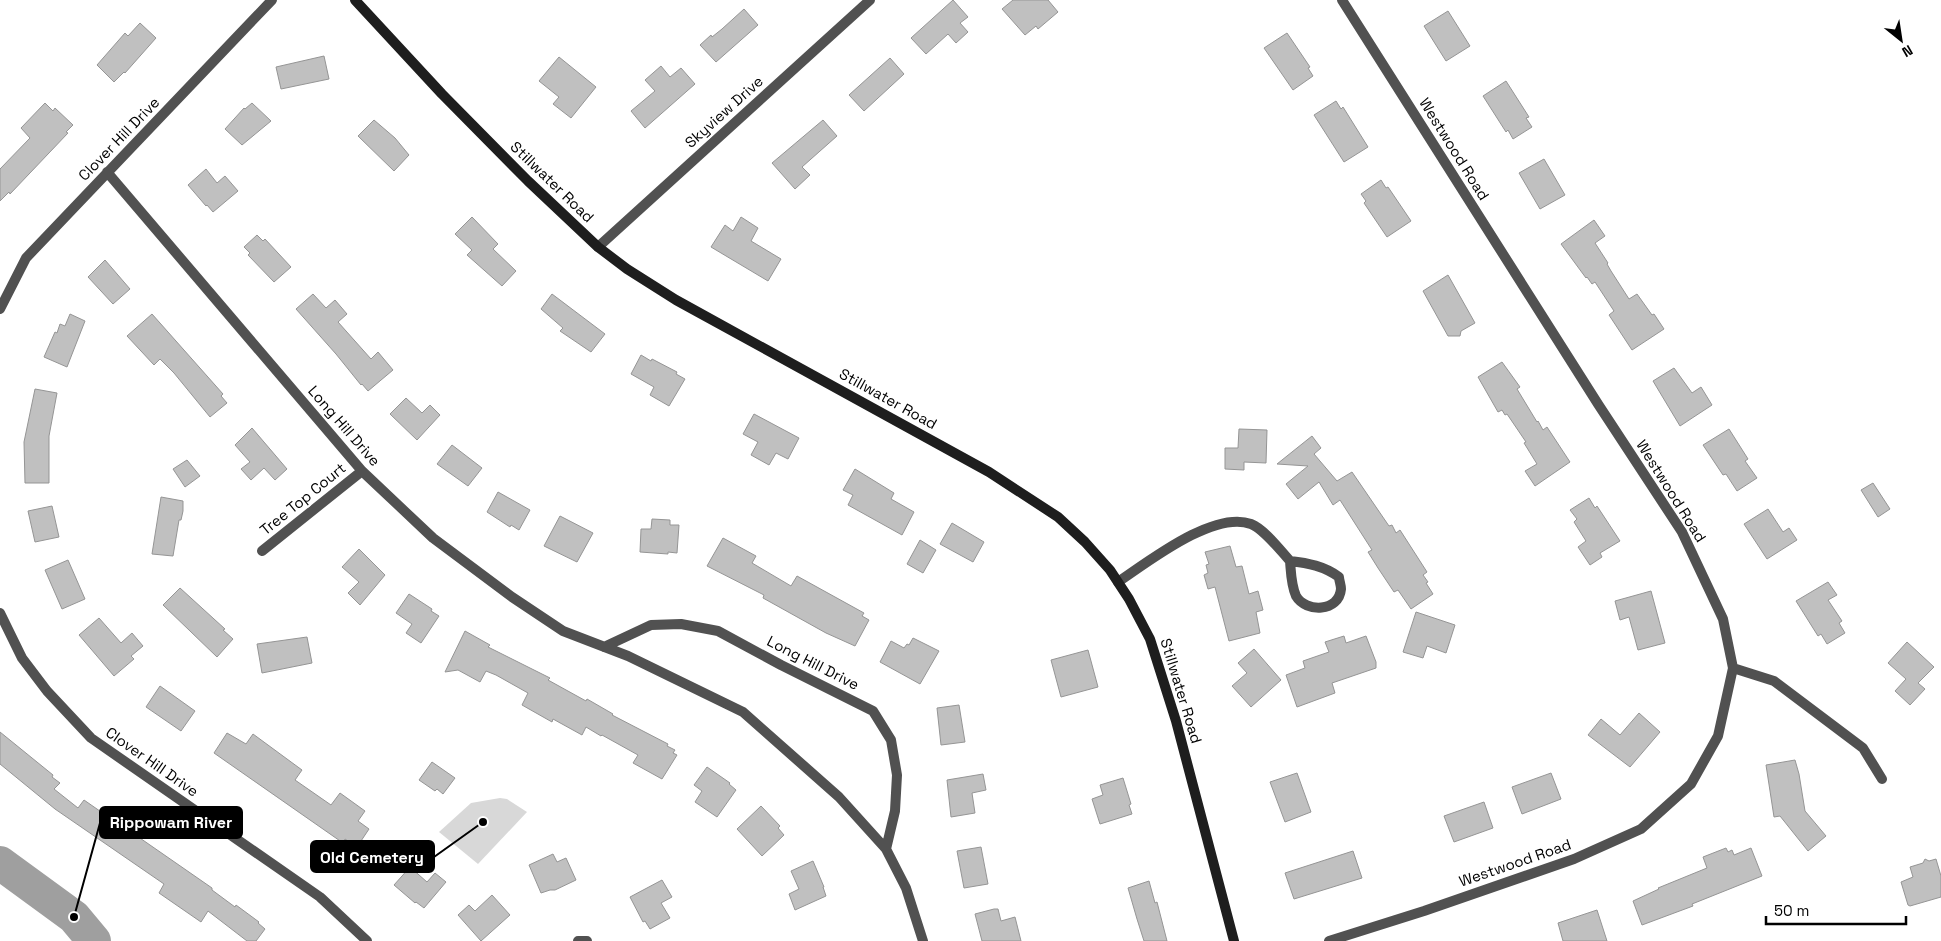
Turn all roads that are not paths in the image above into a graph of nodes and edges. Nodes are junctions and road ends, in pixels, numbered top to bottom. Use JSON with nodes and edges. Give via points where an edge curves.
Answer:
{"nodes":[{"id":1,"x":272,"y":0,"type":"edge"},
{"id":2,"x":355,"y":0,"type":"edge"},
{"id":3,"x":870,"y":0,"type":"edge"},
{"id":4,"x":1342,"y":0,"type":"edge"},
{"id":5,"x":107,"y":172,"type":"junction"},
{"id":6,"x":598,"y":247,"type":"junction"},
{"id":7,"x":0,"y":309,"type":"edge"},
{"id":8,"x":362,"y":471,"type":"junction"},
{"id":9,"x":262,"y":551,"type":"dead end"},
{"id":10,"x":1290,"y":561,"type":"junction"},
{"id":11,"x":1118,"y":582,"type":"junction"},
{"id":12,"x":0,"y":613,"type":"edge"},
{"id":13,"x":604,"y":647,"type":"junction"},
{"id":14,"x":1733,"y":668,"type":"junction"},
{"id":15,"x":1882,"y":779,"type":"dead end"},
{"id":16,"x":886,"y":849,"type":"junction"},
{"id":17,"x":368,"y":941,"type":"edge"},
{"id":18,"x":578,"y":941,"type":"edge"},
{"id":19,"x":587,"y":941,"type":"edge"},
{"id":20,"x":922,"y":941,"type":"edge"},
{"id":21,"x":1234,"y":941,"type":"edge"},
{"id":22,"x":1329,"y":941,"type":"edge"}],
"edges":[{"from":1,"to":5,"type":"street","name":"Clover Hill Drive"},
{"from":2,"to":6,"type":"main road","name":"Stillwater Road","via":[[442,94]]},
{"from":3,"to":6,"type":"street","name":"Skyview Drive"},
{"from":4,"to":14,"type":"street","name":"Westwood Road","via":[[1682,532],[1723,619]]},
{"from":5,"to":7,"type":"street","name":"Clover Hill Drive","via":[[26,258]]},
{"from":5,"to":8,"type":"street","name":"Long Hill Drive"},
{"from":6,"to":11,"type":"main road","name":"Stillwater Road","via":[[676,300],[990,472],[1058,517],[1085,542]]},
{"from":8,"to":9,"type":"street","name":"Tree Top Court"},
{"from":8,"to":13,"type":"street","name":"Long Hill Drive","via":[[433,538],[512,597],[563,631]]},
{"from":10,"to":10,"type":"street","via":[[1310,563],[1339,577],[1341,590],[1336,600],[1327,607],[1314,609],[1303,604],[1292,585]]},
{"from":10,"to":11,"type":"street","via":[[1256,527],[1233,521],[1202,530]]},
{"from":11,"to":21,"type":"main road","name":"Stillwater Road","via":[[1150,639],[1176,721]]},
{"from":12,"to":17,"type":"street","name":"Clover Hill Drive","via":[[22,658],[91,738],[320,897]]},
{"from":13,"to":16,"type":"street","name":"Long Hill Drive","via":[[743,712],[839,797]]},
{"from":13,"to":16,"type":"street","name":"Long Hill Drive","via":[[651,625],[681,624],[718,631],[873,711],[891,740],[897,775],[895,811]]},
{"from":14,"to":15,"type":"street","via":[[1774,681],[1863,748]]},
{"from":14,"to":22,"type":"street","name":"Westwood Road","via":[[1718,736],[1691,784],[1641,829],[1574,859]]},
{"from":16,"to":20,"type":"street","name":"Long Hill Drive","via":[[906,888]]},
{"from":18,"to":19,"type":"street"}]}
